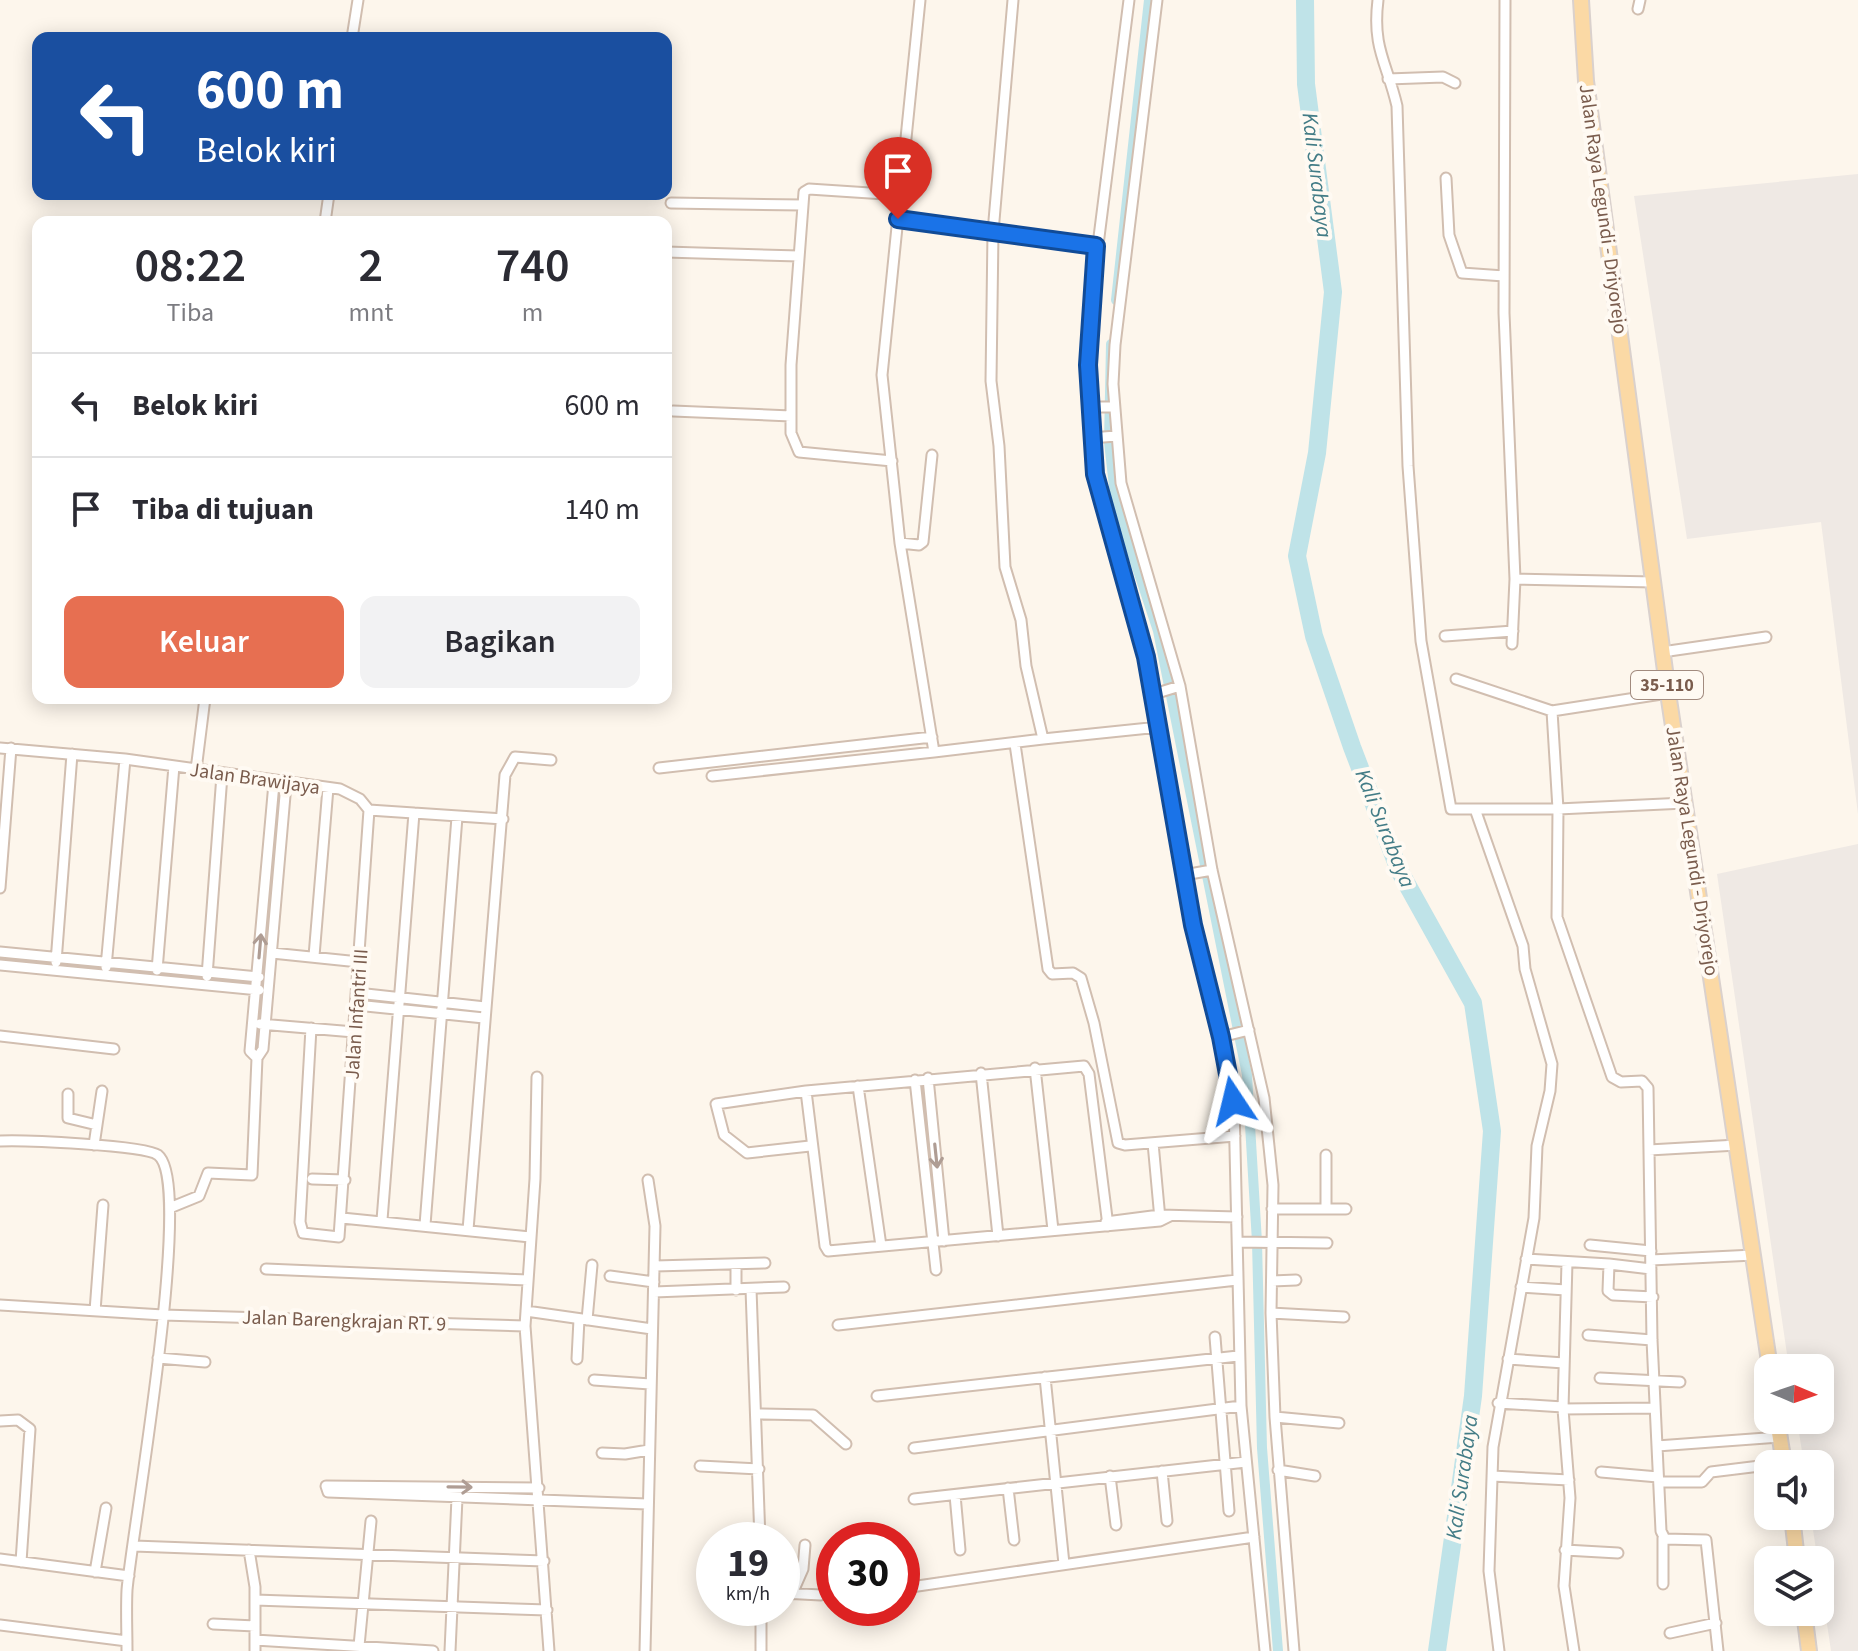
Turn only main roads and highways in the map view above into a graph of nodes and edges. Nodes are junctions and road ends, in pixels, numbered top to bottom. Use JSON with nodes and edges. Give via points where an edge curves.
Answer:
{"nodes":[{"id":1,"x":1581,"y":0,"type":"edge"},
{"id":2,"x":1768,"y":1354,"type":"edge"},
{"id":3,"x":1806,"y":1626,"type":"edge"},
{"id":4,"x":1809,"y":1651,"type":"edge"}],
"edges":[{"from":1,"to":2,"type":"main road","name":"Jalan Raya Legundi - Driyorejo","number":"35-110","via":[[1586,81],[1662,652]]},
{"from":3,"to":4,"type":"main road"}]}
